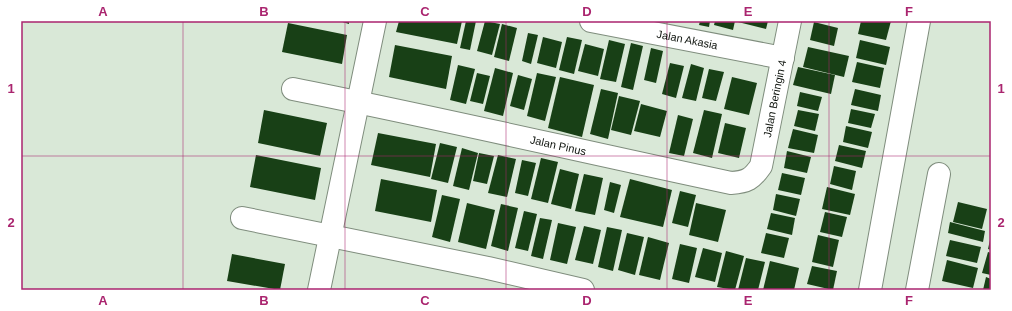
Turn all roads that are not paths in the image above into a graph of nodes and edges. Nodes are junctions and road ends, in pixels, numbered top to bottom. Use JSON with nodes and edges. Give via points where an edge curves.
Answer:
{"nodes":[{"id":1,"x":375,"y":21,"type":"edge"},
{"id":2,"x":592,"y":21,"type":"edge"},
{"id":3,"x":790,"y":21,"type":"edge"},
{"id":4,"x":919,"y":21,"type":"edge"},
{"id":5,"x":782,"y":58,"type":"junction"},
{"id":6,"x":293,"y":89,"type":"dead end"},
{"id":7,"x":358,"y":102,"type":"junction"},
{"id":8,"x":756,"y":174,"type":"joint"},
{"id":9,"x":939,"y":174,"type":"dead end"},
{"id":10,"x":242,"y":218,"type":"dead end"},
{"id":11,"x":330,"y":236,"type":"junction"},
{"id":12,"x":319,"y":290,"type":"edge"},
{"id":13,"x":583,"y":290,"type":"edge"},
{"id":14,"x":870,"y":290,"type":"edge"},
{"id":15,"x":917,"y":290,"type":"edge"}],
"edges":[{"from":1,"to":7,"type":"street"},
{"from":2,"to":5,"type":"street","name":"Jalan Akasia"},
{"from":3,"to":5,"type":"street","name":"Jalan Beringin 4"},
{"from":4,"to":14,"type":"street"},
{"from":5,"to":8,"type":"street","name":"Jalan Beringin 4","via":[[761,166]]},
{"from":6,"to":7,"type":"street","name":"Jalan Pinus"},
{"from":7,"to":8,"type":"street","name":"Jalan Pinus","via":[[731,183],[748,180]]},
{"from":7,"to":11,"type":"street"},
{"from":9,"to":15,"type":"street"},
{"from":10,"to":11,"type":"street"},
{"from":11,"to":12,"type":"street"},
{"from":11,"to":13,"type":"street"}]}
